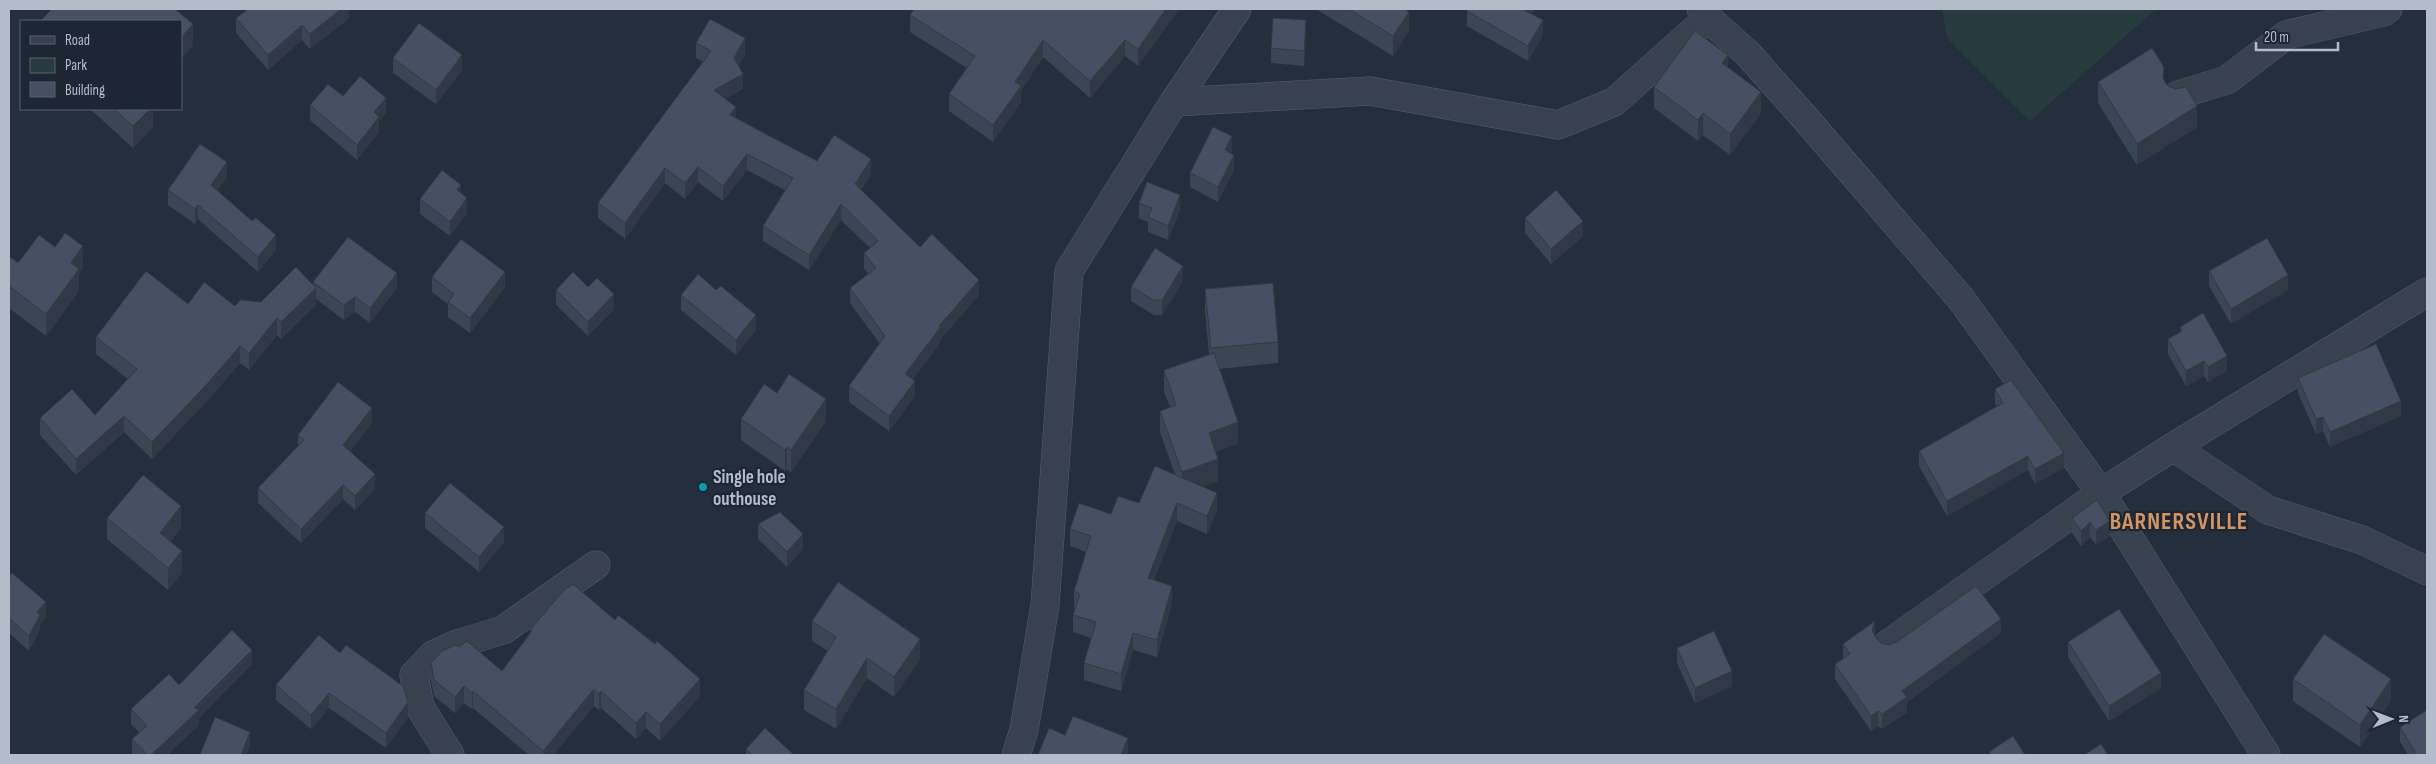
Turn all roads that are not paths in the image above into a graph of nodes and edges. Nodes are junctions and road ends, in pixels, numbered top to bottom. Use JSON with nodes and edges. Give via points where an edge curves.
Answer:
{"nodes":[{"id":1,"x":1237,"y":9,"type":"edge"},
{"id":2,"x":2388,"y":9,"type":"edge"},
{"id":3,"x":1704,"y":13,"type":"edge"},
{"id":4,"x":2178,"y":95,"type":"edge"},
{"id":5,"x":1174,"y":102,"type":"junction"},
{"id":6,"x":2427,"y":292,"type":"edge"},
{"id":7,"x":2173,"y":447,"type":"junction"},
{"id":8,"x":2101,"y":493,"type":"junction"},
{"id":9,"x":596,"y":565,"type":"dead end"},
{"id":10,"x":2427,"y":571,"type":"edge"},
{"id":11,"x":1888,"y":644,"type":"edge"},
{"id":12,"x":450,"y":755,"type":"edge"},
{"id":13,"x":1016,"y":755,"type":"edge"},
{"id":14,"x":2266,"y":755,"type":"edge"}],
"edges":[{"from":1,"to":5,"type":"street"},
{"from":2,"to":4,"type":"street","via":[[2286,35],[2227,80]]},
{"from":3,"to":5,"type":"street","via":[[1614,102],[1558,125],[1370,91]]},
{"from":3,"to":8,"type":"street","via":[[1748,54],[1961,299]]},
{"from":5,"to":13,"type":"street","via":[[1069,271],[1045,605],[1024,730]]},
{"from":6,"to":7,"type":"street"},
{"from":7,"to":8,"type":"street"},
{"from":7,"to":10,"type":"street","via":[[2268,510],[2362,540]]},
{"from":8,"to":11,"type":"street"},
{"from":8,"to":14,"type":"street"},
{"from":9,"to":12,"type":"street","via":[[503,630],[433,655],[414,675],[420,707]]}]}
